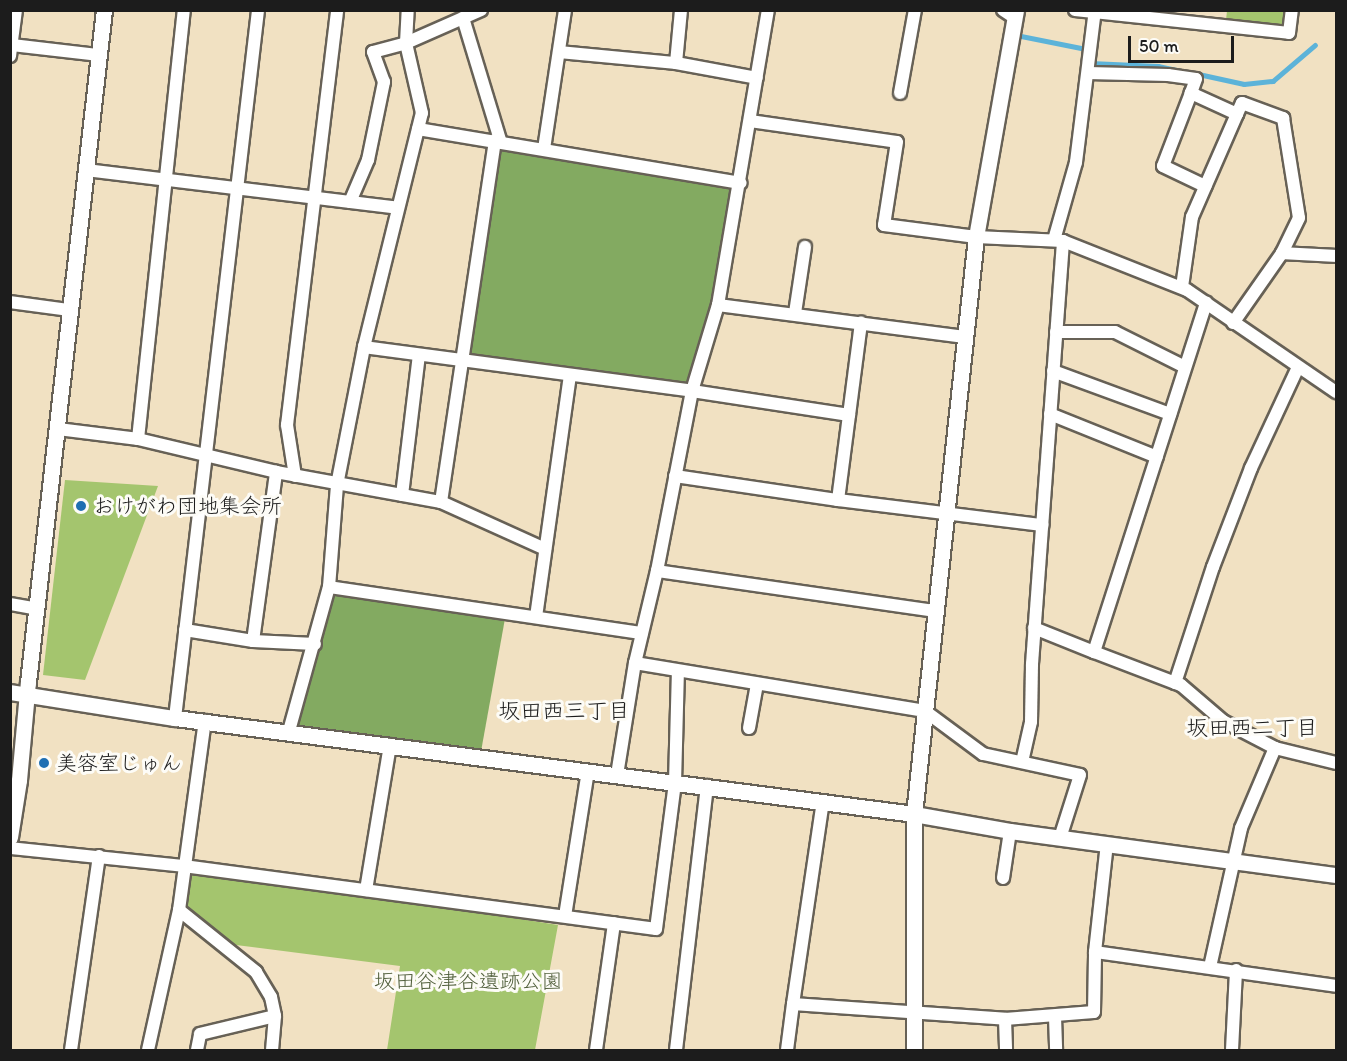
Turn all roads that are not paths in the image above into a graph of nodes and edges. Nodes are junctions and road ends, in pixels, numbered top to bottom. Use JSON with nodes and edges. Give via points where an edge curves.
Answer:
{"nodes":[{"id":1,"x":15,"y":10,"type":"edge"},
{"id":2,"x":104,"y":10,"type":"edge"},
{"id":3,"x":184,"y":10,"type":"edge"},
{"id":4,"x":258,"y":10,"type":"edge"},
{"id":5,"x":337,"y":10,"type":"edge"},
{"id":6,"x":408,"y":10,"type":"edge"},
{"id":7,"x":481,"y":10,"type":"edge"},
{"id":8,"x":565,"y":10,"type":"edge"},
{"id":9,"x":681,"y":10,"type":"edge"},
{"id":10,"x":768,"y":10,"type":"edge"},
{"id":11,"x":915,"y":10,"type":"edge"},
{"id":12,"x":1075,"y":10,"type":"edge"},
{"id":13,"x":1292,"y":10,"type":"edge"},
{"id":14,"x":1095,"y":11,"type":"edge"},
{"id":15,"x":1011,"y":13,"type":"edge"},
{"id":16,"x":463,"y":18,"type":"junction"},
{"id":17,"x":406,"y":43,"type":"junction"},
{"id":18,"x":11,"y":51,"type":"edge"},
{"id":19,"x":558,"y":52,"type":"junction"},
{"id":20,"x":99,"y":55,"type":"junction"},
{"id":21,"x":676,"y":63,"type":"junction"},
{"id":22,"x":1088,"y":73,"type":"junction"},
{"id":23,"x":757,"y":78,"type":"junction"},
{"id":24,"x":900,"y":93,"type":"dead end"},
{"id":25,"x":1191,"y":93,"type":"junction"},
{"id":26,"x":1237,"y":114,"type":"junction"},
{"id":27,"x":750,"y":121,"type":"junction"},
{"id":28,"x":418,"y":129,"type":"junction"},
{"id":29,"x":497,"y":140,"type":"junction"},
{"id":30,"x":544,"y":149,"type":"junction"},
{"id":31,"x":86,"y":170,"type":"junction"},
{"id":32,"x":166,"y":180,"type":"junction"},
{"id":33,"x":741,"y":183,"type":"junction"},
{"id":34,"x":1205,"y":186,"type":"junction"},
{"id":35,"x":237,"y":188,"type":"junction"},
{"id":36,"x":314,"y":198,"type":"junction"},
{"id":37,"x":350,"y":202,"type":"junction"},
{"id":38,"x":398,"y":208,"type":"junction"},
{"id":39,"x":976,"y":237,"type":"junction"},
{"id":40,"x":1059,"y":240,"type":"junction"},
{"id":41,"x":805,"y":247,"type":"dead end"},
{"id":42,"x":1282,"y":252,"type":"junction"},
{"id":43,"x":1336,"y":256,"type":"edge"},
{"id":44,"x":1182,"y":287,"type":"junction"},
{"id":45,"x":10,"y":302,"type":"edge"},
{"id":46,"x":1206,"y":303,"type":"junction"},
{"id":47,"x":718,"y":305,"type":"junction"},
{"id":48,"x":69,"y":310,"type":"junction"},
{"id":49,"x":795,"y":313,"type":"junction"},
{"id":50,"x":861,"y":322,"type":"junction"},
{"id":51,"x":1233,"y":323,"type":"junction"},
{"id":52,"x":1056,"y":332,"type":"junction"},
{"id":53,"x":965,"y":337,"type":"junction"},
{"id":54,"x":364,"y":347,"type":"junction"},
{"id":55,"x":419,"y":355,"type":"junction"},
{"id":56,"x":462,"y":360,"type":"junction"},
{"id":57,"x":1185,"y":367,"type":"junction"},
{"id":58,"x":1298,"y":367,"type":"junction"},
{"id":59,"x":1053,"y":371,"type":"junction"},
{"id":60,"x":570,"y":375,"type":"junction"},
{"id":61,"x":1336,"y":390,"type":"edge"},
{"id":62,"x":692,"y":391,"type":"junction"},
{"id":63,"x":1050,"y":414,"type":"junction"},
{"id":64,"x":1170,"y":414,"type":"junction"},
{"id":65,"x":849,"y":415,"type":"junction"},
{"id":66,"x":58,"y":429,"type":"junction"},
{"id":67,"x":138,"y":440,"type":"junction"},
{"id":68,"x":206,"y":453,"type":"junction"},
{"id":69,"x":1157,"y":456,"type":"junction"},
{"id":70,"x":276,"y":472,"type":"junction"},
{"id":71,"x":295,"y":476,"type":"junction"},
{"id":72,"x":675,"y":476,"type":"junction"},
{"id":73,"x":337,"y":485,"type":"junction"},
{"id":74,"x":402,"y":495,"type":"junction"},
{"id":75,"x":838,"y":500,"type":"junction"},
{"id":76,"x":441,"y":502,"type":"junction"},
{"id":77,"x":946,"y":513,"type":"junction"},
{"id":78,"x":1042,"y":525,"type":"junction"},
{"id":79,"x":545,"y":549,"type":"junction"},
{"id":80,"x":657,"y":571,"type":"junction"},
{"id":81,"x":329,"y":587,"type":"junction"},
{"id":82,"x":10,"y":604,"type":"edge"},
{"id":83,"x":37,"y":609,"type":"junction"},
{"id":84,"x":935,"y":611,"type":"junction"},
{"id":85,"x":536,"y":617,"type":"junction"},
{"id":86,"x":1034,"y":628,"type":"junction"},
{"id":87,"x":185,"y":630,"type":"junction"},
{"id":88,"x":642,"y":633,"type":"junction"},
{"id":89,"x":253,"y":641,"type":"junction"},
{"id":90,"x":315,"y":644,"type":"junction"},
{"id":91,"x":1094,"y":652,"type":"junction"},
{"id":92,"x":635,"y":663,"type":"junction"},
{"id":93,"x":678,"y":671,"type":"junction"},
{"id":94,"x":1175,"y":683,"type":"junction"},
{"id":95,"x":757,"y":684,"type":"junction"},
{"id":96,"x":10,"y":692,"type":"edge"},
{"id":97,"x":27,"y":694,"type":"junction"},
{"id":98,"x":925,"y":711,"type":"junction"},
{"id":99,"x":174,"y":718,"type":"junction"},
{"id":100,"x":205,"y":721,"type":"junction"},
{"id":101,"x":749,"y":728,"type":"dead end"},
{"id":102,"x":289,"y":731,"type":"junction"},
{"id":103,"x":390,"y":745,"type":"junction"},
{"id":104,"x":1275,"y":748,"type":"junction"},
{"id":105,"x":1023,"y":762,"type":"junction"},
{"id":106,"x":1336,"y":763,"type":"edge"},
{"id":107,"x":588,"y":771,"type":"junction"},
{"id":108,"x":617,"y":775,"type":"junction"},
{"id":109,"x":15,"y":779,"type":"edge"},
{"id":110,"x":675,"y":783,"type":"junction"},
{"id":111,"x":708,"y":786,"type":"junction"},
{"id":112,"x":823,"y":802,"type":"junction"},
{"id":113,"x":914,"y":814,"type":"junction"},
{"id":114,"x":1010,"y":831,"type":"junction"},
{"id":115,"x":10,"y":837,"type":"edge"},
{"id":116,"x":1060,"y":838,"type":"junction"},
{"id":117,"x":1107,"y":844,"type":"junction"},
{"id":118,"x":10,"y":848,"type":"edge"},
{"id":119,"x":99,"y":856,"type":"junction"},
{"id":120,"x":1233,"y":863,"type":"junction"},
{"id":121,"x":184,"y":866,"type":"junction"},
{"id":122,"x":1336,"y":875,"type":"edge"},
{"id":123,"x":1003,"y":878,"type":"dead end"},
{"id":124,"x":366,"y":890,"type":"junction"},
{"id":125,"x":179,"y":910,"type":"junction"},
{"id":126,"x":565,"y":916,"type":"junction"},
{"id":127,"x":614,"y":923,"type":"junction"},
{"id":128,"x":1095,"y":952,"type":"junction"},
{"id":129,"x":1210,"y":967,"type":"junction"},
{"id":130,"x":1236,"y":970,"type":"junction"},
{"id":131,"x":1336,"y":986,"type":"edge"},
{"id":132,"x":793,"y":1004,"type":"junction"},
{"id":133,"x":914,"y":1013,"type":"junction"},
{"id":134,"x":275,"y":1016,"type":"junction"},
{"id":135,"x":1055,"y":1017,"type":"junction"},
{"id":136,"x":1005,"y":1019,"type":"junction"},
{"id":137,"x":71,"y":1050,"type":"edge"},
{"id":138,"x":148,"y":1050,"type":"edge"},
{"id":139,"x":197,"y":1050,"type":"edge"},
{"id":140,"x":272,"y":1050,"type":"edge"},
{"id":141,"x":596,"y":1050,"type":"edge"},
{"id":142,"x":676,"y":1050,"type":"edge"},
{"id":143,"x":787,"y":1050,"type":"edge"},
{"id":144,"x":914,"y":1050,"type":"edge"},
{"id":145,"x":1006,"y":1050,"type":"edge"},
{"id":146,"x":1056,"y":1050,"type":"edge"},
{"id":147,"x":1232,"y":1050,"type":"edge"}],
"edges":[{"from":1,"to":18,"type":"street"},
{"from":2,"to":20,"type":"street"},
{"from":3,"to":32,"type":"street"},
{"from":4,"to":35,"type":"street"},
{"from":5,"to":36,"type":"street"},
{"from":6,"to":17,"type":"street"},
{"from":7,"to":16,"type":"street"},
{"from":8,"to":19,"type":"street"},
{"from":9,"to":21,"type":"street"},
{"from":10,"to":23,"type":"street"},
{"from":11,"to":24,"type":"street"},
{"from":12,"to":14,"type":"street"},
{"from":13,"to":14,"type":"street","via":[[1289,33]]},
{"from":14,"to":22,"type":"street"},
{"from":15,"to":39,"type":"street"},
{"from":16,"to":17,"type":"street"},
{"from":16,"to":29,"type":"street"},
{"from":17,"to":28,"type":"street","via":[[422,113]]},
{"from":17,"to":37,"type":"street","via":[[373,52],[384,82],[368,160]]},
{"from":18,"to":20,"type":"street"},
{"from":19,"to":21,"type":"street"},
{"from":19,"to":30,"type":"street"},
{"from":20,"to":31,"type":"street"},
{"from":21,"to":23,"type":"street"},
{"from":22,"to":25,"type":"street","via":[[1196,79]]},
{"from":22,"to":40,"type":"street","via":[[1076,162]]},
{"from":23,"to":27,"type":"street"},
{"from":25,"to":26,"type":"street"},
{"from":25,"to":34,"type":"street","via":[[1163,166]]},
{"from":26,"to":34,"type":"street"},
{"from":26,"to":42,"type":"street","via":[[1242,103],[1282,118],[1299,218]]},
{"from":27,"to":33,"type":"street"},
{"from":27,"to":39,"type":"street","via":[[897,142],[884,225]]},
{"from":28,"to":29,"type":"street"},
{"from":28,"to":38,"type":"street"},
{"from":29,"to":30,"type":"street"},
{"from":29,"to":56,"type":"street"},
{"from":30,"to":33,"type":"street"},
{"from":31,"to":32,"type":"street"},
{"from":31,"to":48,"type":"street"},
{"from":32,"to":35,"type":"street"},
{"from":32,"to":67,"type":"street"},
{"from":33,"to":47,"type":"street"},
{"from":34,"to":44,"type":"street","via":[[1192,217]]},
{"from":35,"to":36,"type":"street"},
{"from":35,"to":68,"type":"street"},
{"from":36,"to":37,"type":"street"},
{"from":36,"to":71,"type":"street","via":[[286,425]]},
{"from":37,"to":38,"type":"street"},
{"from":38,"to":54,"type":"street"},
{"from":39,"to":40,"type":"street"},
{"from":39,"to":53,"type":"street"},
{"from":40,"to":44,"type":"street"},
{"from":40,"to":52,"type":"street"},
{"from":41,"to":49,"type":"street"},
{"from":42,"to":43,"type":"street"},
{"from":42,"to":51,"type":"street"},
{"from":44,"to":46,"type":"street"},
{"from":45,"to":48,"type":"street"},
{"from":46,"to":51,"type":"street"},
{"from":46,"to":57,"type":"street"},
{"from":47,"to":49,"type":"street"},
{"from":47,"to":62,"type":"street"},
{"from":48,"to":66,"type":"street"},
{"from":49,"to":50,"type":"street"},
{"from":50,"to":53,"type":"street"},
{"from":50,"to":65,"type":"street"},
{"from":51,"to":58,"type":"street"},
{"from":52,"to":57,"type":"street","via":[[1115,332]]},
{"from":52,"to":59,"type":"street"},
{"from":53,"to":77,"type":"street"},
{"from":54,"to":55,"type":"street"},
{"from":54,"to":73,"type":"street"},
{"from":55,"to":56,"type":"street"},
{"from":55,"to":74,"type":"street"},
{"from":56,"to":60,"type":"street"},
{"from":56,"to":76,"type":"street"},
{"from":57,"to":64,"type":"street"},
{"from":58,"to":61,"type":"street"},
{"from":58,"to":94,"type":"street","via":[[1247,477]]},
{"from":59,"to":63,"type":"street"},
{"from":59,"to":64,"type":"street"},
{"from":60,"to":62,"type":"street"},
{"from":60,"to":79,"type":"street"},
{"from":62,"to":65,"type":"street"},
{"from":62,"to":72,"type":"street"},
{"from":63,"to":69,"type":"street"},
{"from":63,"to":78,"type":"street"},
{"from":64,"to":69,"type":"street"},
{"from":65,"to":75,"type":"street"},
{"from":66,"to":67,"type":"street"},
{"from":66,"to":83,"type":"street"},
{"from":67,"to":68,"type":"street"},
{"from":68,"to":70,"type":"street"},
{"from":68,"to":87,"type":"street"},
{"from":69,"to":91,"type":"street"},
{"from":70,"to":71,"type":"street"},
{"from":70,"to":89,"type":"street"},
{"from":71,"to":73,"type":"street"},
{"from":72,"to":75,"type":"street"},
{"from":72,"to":80,"type":"street"},
{"from":73,"to":74,"type":"street"},
{"from":73,"to":81,"type":"street"},
{"from":74,"to":76,"type":"street"},
{"from":75,"to":77,"type":"street"},
{"from":76,"to":79,"type":"street"},
{"from":77,"to":78,"type":"street"},
{"from":77,"to":84,"type":"street"},
{"from":78,"to":86,"type":"street"},
{"from":79,"to":85,"type":"street"},
{"from":80,"to":84,"type":"street"},
{"from":80,"to":88,"type":"street"},
{"from":81,"to":85,"type":"street"},
{"from":81,"to":90,"type":"street"},
{"from":82,"to":83,"type":"street"},
{"from":83,"to":97,"type":"street"},
{"from":84,"to":98,"type":"street"},
{"from":85,"to":88,"type":"street"},
{"from":86,"to":91,"type":"street"},
{"from":86,"to":105,"type":"street","via":[[1030,722]]},
{"from":87,"to":89,"type":"street"},
{"from":87,"to":99,"type":"street"},
{"from":88,"to":92,"type":"street"},
{"from":89,"to":90,"type":"street"},
{"from":90,"to":102,"type":"street"},
{"from":91,"to":94,"type":"street"},
{"from":92,"to":93,"type":"street"},
{"from":92,"to":108,"type":"street"},
{"from":93,"to":95,"type":"street"},
{"from":93,"to":110,"type":"street"},
{"from":94,"to":104,"type":"street","via":[[1223,721]]},
{"from":95,"to":98,"type":"street"},
{"from":95,"to":101,"type":"street"},
{"from":96,"to":97,"type":"street"},
{"from":97,"to":99,"type":"street"},
{"from":97,"to":109,"type":"street"},
{"from":98,"to":105,"type":"street","via":[[983,754]]},
{"from":98,"to":113,"type":"street"},
{"from":99,"to":100,"type":"street"},
{"from":100,"to":102,"type":"street"},
{"from":100,"to":121,"type":"street"},
{"from":102,"to":103,"type":"street"},
{"from":103,"to":107,"type":"street"},
{"from":103,"to":124,"type":"street"},
{"from":104,"to":106,"type":"street"},
{"from":104,"to":120,"type":"street","via":[[1241,828]]},
{"from":105,"to":116,"type":"street","via":[[1080,775]]},
{"from":107,"to":108,"type":"street"},
{"from":107,"to":126,"type":"street"},
{"from":108,"to":110,"type":"street"},
{"from":109,"to":115,"type":"street"},
{"from":110,"to":111,"type":"street"},
{"from":110,"to":127,"type":"street","via":[[656,929]]},
{"from":111,"to":112,"type":"street"},
{"from":111,"to":142,"type":"street"},
{"from":112,"to":113,"type":"street"},
{"from":112,"to":132,"type":"street"},
{"from":113,"to":114,"type":"street"},
{"from":113,"to":133,"type":"street"},
{"from":114,"to":116,"type":"street"},
{"from":114,"to":123,"type":"street"},
{"from":116,"to":117,"type":"street"},
{"from":117,"to":120,"type":"street"},
{"from":117,"to":128,"type":"street"},
{"from":118,"to":119,"type":"street"},
{"from":119,"to":121,"type":"street"},
{"from":119,"to":137,"type":"street"},
{"from":120,"to":122,"type":"street"},
{"from":120,"to":129,"type":"street"},
{"from":121,"to":124,"type":"street"},
{"from":121,"to":125,"type":"street"},
{"from":124,"to":126,"type":"street"},
{"from":125,"to":134,"type":"street","via":[[256,972],[271,998]]},
{"from":125,"to":138,"type":"street"},
{"from":126,"to":127,"type":"street"},
{"from":127,"to":141,"type":"street"},
{"from":128,"to":129,"type":"street"},
{"from":128,"to":135,"type":"street","via":[[1094,1012]]},
{"from":129,"to":130,"type":"street"},
{"from":130,"to":131,"type":"street"},
{"from":130,"to":147,"type":"street"},
{"from":132,"to":133,"type":"street"},
{"from":132,"to":143,"type":"street"},
{"from":133,"to":136,"type":"street"},
{"from":133,"to":144,"type":"street"},
{"from":134,"to":139,"type":"street","via":[[200,1034]]},
{"from":134,"to":140,"type":"street"},
{"from":135,"to":136,"type":"street"},
{"from":135,"to":146,"type":"street"},
{"from":136,"to":145,"type":"street"}]}
